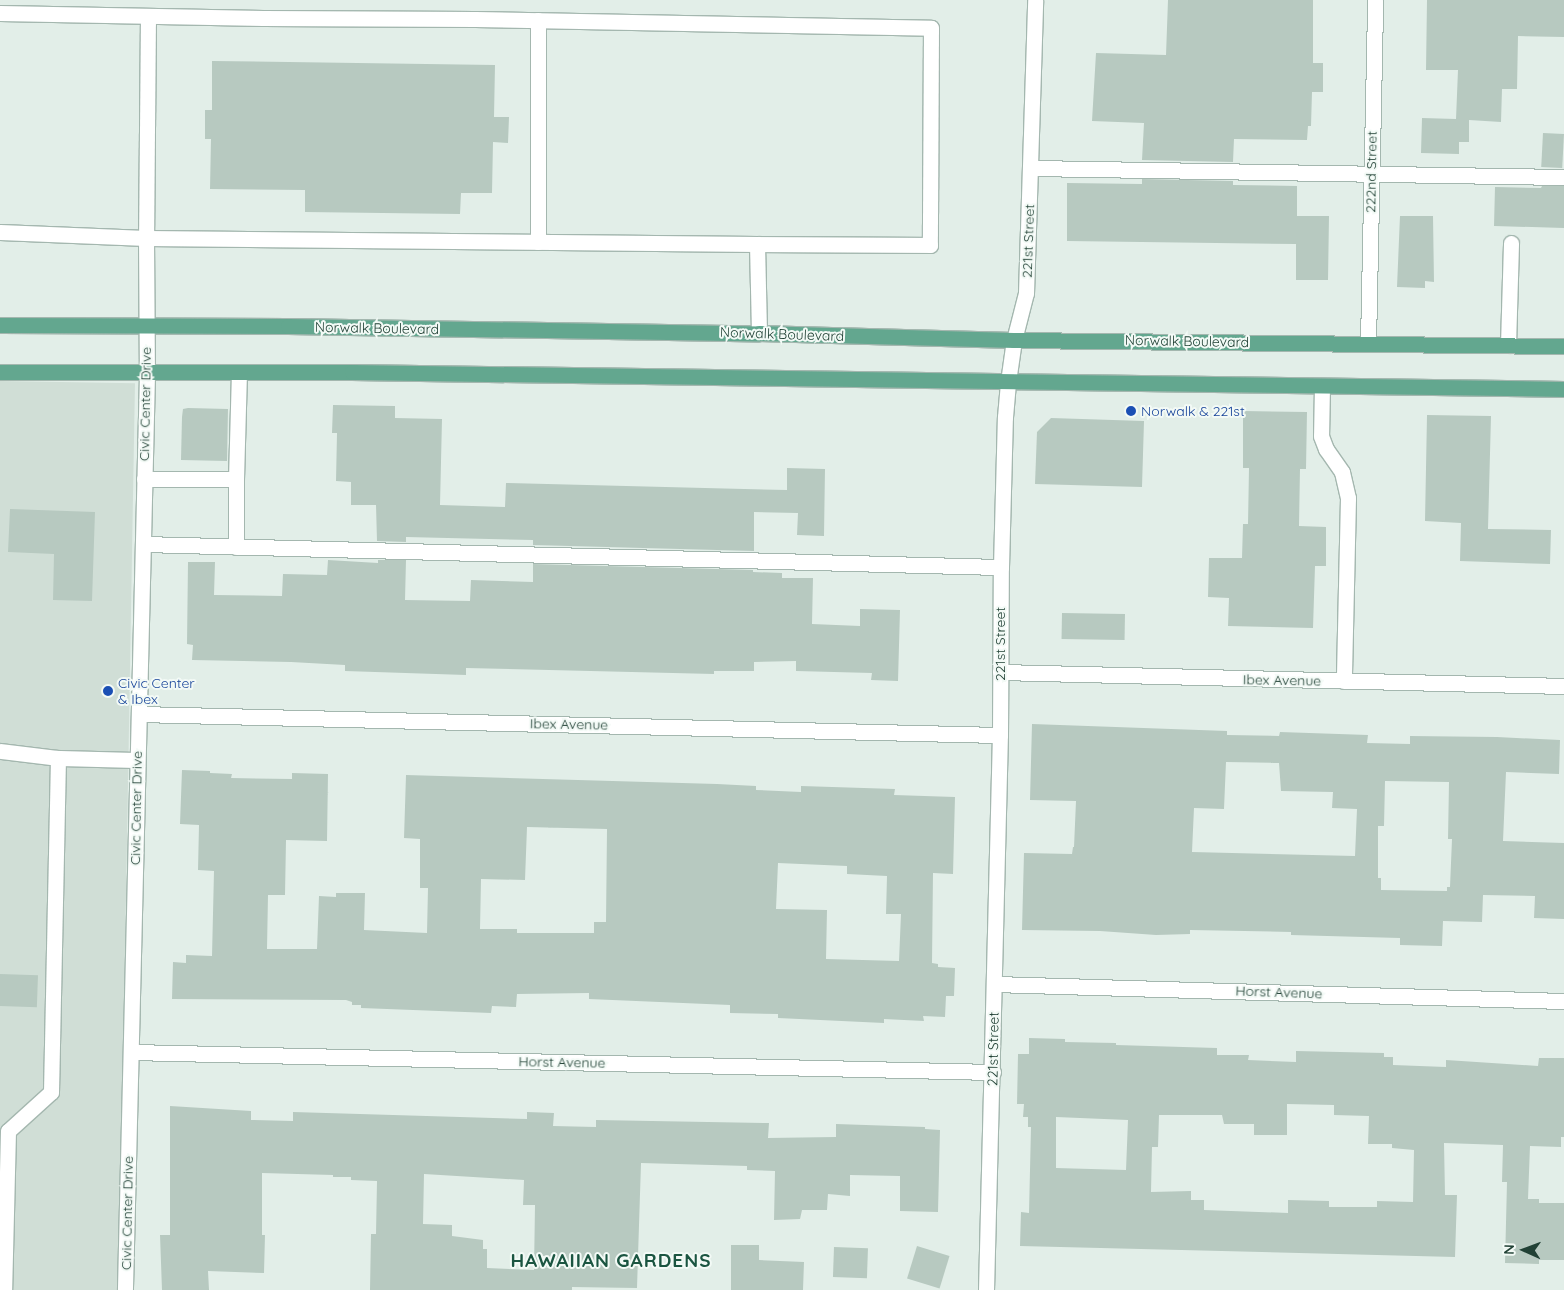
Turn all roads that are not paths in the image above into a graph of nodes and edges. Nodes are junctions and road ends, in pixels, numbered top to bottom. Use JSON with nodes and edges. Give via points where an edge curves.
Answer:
{"nodes":[{"id":1,"x":1035,"y":0,"type":"edge"},
{"id":2,"x":1375,"y":0,"type":"edge"},
{"id":3,"x":32,"y":7,"type":"edge"},
{"id":4,"x":0,"y":13,"type":"edge"},
{"id":5,"x":148,"y":16,"type":"junction"},
{"id":6,"x":538,"y":20,"type":"junction"},
{"id":7,"x":1031,"y":168,"type":"junction"},
{"id":8,"x":1371,"y":173,"type":"junction"},
{"id":9,"x":1564,"y":177,"type":"edge"},
{"id":10,"x":0,"y":232,"type":"edge"},
{"id":11,"x":146,"y":238,"type":"junction"},
{"id":12,"x":538,"y":242,"type":"junction"},
{"id":13,"x":1511,"y":243,"type":"dead end"},
{"id":14,"x":758,"y":244,"type":"junction"},
{"id":15,"x":0,"y":325,"type":"edge"},
{"id":16,"x":146,"y":327,"type":"junction"},
{"id":17,"x":759,"y":333,"type":"junction"},
{"id":18,"x":1014,"y":340,"type":"junction"},
{"id":19,"x":1368,"y":344,"type":"junction"},
{"id":20,"x":1508,"y":345,"type":"junction"},
{"id":21,"x":1564,"y":346,"type":"edge"},
{"id":22,"x":0,"y":372,"type":"edge"},
{"id":23,"x":239,"y":372,"type":"junction"},
{"id":24,"x":147,"y":374,"type":"junction"},
{"id":25,"x":1008,"y":382,"type":"junction"},
{"id":26,"x":1322,"y":386,"type":"junction"},
{"id":27,"x":1564,"y":389,"type":"edge"},
{"id":28,"x":144,"y":479,"type":"junction"},
{"id":29,"x":236,"y":479,"type":"junction"},
{"id":30,"x":143,"y":544,"type":"junction"},
{"id":31,"x":236,"y":546,"type":"junction"},
{"id":32,"x":1001,"y":567,"type":"junction"},
{"id":33,"x":1000,"y":672,"type":"junction"},
{"id":34,"x":1344,"y":681,"type":"junction"},
{"id":35,"x":1564,"y":686,"type":"edge"},
{"id":36,"x":139,"y":714,"type":"junction"},
{"id":37,"x":1000,"y":735,"type":"junction"},
{"id":38,"x":0,"y":752,"type":"edge"},
{"id":39,"x":58,"y":758,"type":"junction"},
{"id":40,"x":138,"y":760,"type":"junction"},
{"id":41,"x":994,"y":984,"type":"junction"},
{"id":42,"x":1564,"y":1001,"type":"edge"},
{"id":43,"x":131,"y":1052,"type":"junction"},
{"id":44,"x":993,"y":1072,"type":"junction"},
{"id":45,"x":4,"y":1290,"type":"edge"},
{"id":46,"x":125,"y":1290,"type":"edge"},
{"id":47,"x":986,"y":1290,"type":"edge"}],
"edges":[{"from":1,"to":7,"type":"street","name":"221st Street"},
{"from":2,"to":8,"type":"street","name":"222nd Street"},
{"from":3,"to":4,"type":"street"},
{"from":3,"to":5,"type":"street"},
{"from":5,"to":6,"type":"street"},
{"from":5,"to":11,"type":"street","name":"Civic Center Drive"},
{"from":6,"to":12,"type":"street"},
{"from":6,"to":14,"type":"street","via":[[931,28],[930,245]]},
{"from":7,"to":8,"type":"street"},
{"from":7,"to":18,"type":"street","name":"221st Street","via":[[1025,303]]},
{"from":8,"to":9,"type":"street"},
{"from":8,"to":19,"type":"street","name":"222nd Street"},
{"from":10,"to":11,"type":"street"},
{"from":11,"to":12,"type":"street"},
{"from":11,"to":16,"type":"street","name":"Civic Center Drive"},
{"from":12,"to":14,"type":"street"},
{"from":13,"to":20,"type":"street"},
{"from":14,"to":17,"type":"street"},
{"from":15,"to":16,"type":"main road","name":"Norwalk Boulevard"},
{"from":16,"to":17,"type":"main road","name":"Norwalk Boulevard"},
{"from":16,"to":24,"type":"street","name":"Civic Center Drive"},
{"from":17,"to":18,"type":"main road","name":"Norwalk Boulevard"},
{"from":18,"to":19,"type":"main road","name":"Norwalk Boulevard"},
{"from":18,"to":25,"type":"street","name":"221st Street"},
{"from":19,"to":20,"type":"main road","name":"Norwalk Boulevard"},
{"from":20,"to":21,"type":"main road","name":"Norwalk Boulevard"},
{"from":22,"to":24,"type":"main road"},
{"from":23,"to":24,"type":"main road"},
{"from":23,"to":25,"type":"main road"},
{"from":23,"to":29,"type":"street"},
{"from":24,"to":28,"type":"street","name":"Civic Center Drive"},
{"from":25,"to":26,"type":"main road"},
{"from":25,"to":32,"type":"street","name":"221st Street"},
{"from":26,"to":27,"type":"main road"},
{"from":26,"to":34,"type":"street","via":[[1321,436],[1342,472],[1348,498]]},
{"from":28,"to":29,"type":"street"},
{"from":28,"to":30,"type":"street","name":"Civic Center Drive"},
{"from":29,"to":31,"type":"street"},
{"from":30,"to":31,"type":"street"},
{"from":30,"to":36,"type":"street","name":"Civic Center Drive"},
{"from":31,"to":32,"type":"street"},
{"from":32,"to":33,"type":"street","name":"221st Street"},
{"from":33,"to":34,"type":"street","name":"Ibex Avenue"},
{"from":33,"to":37,"type":"street","name":"221st Street"},
{"from":34,"to":35,"type":"street","name":"Ibex Avenue"},
{"from":36,"to":37,"type":"street","name":"Ibex Avenue"},
{"from":36,"to":40,"type":"street","name":"Civic Center Drive"},
{"from":37,"to":41,"type":"street","name":"221st Street"},
{"from":38,"to":39,"type":"street"},
{"from":39,"to":40,"type":"street"},
{"from":39,"to":45,"type":"street","via":[[50,1092],[8,1132]]},
{"from":40,"to":43,"type":"street","name":"Civic Center Drive"},
{"from":41,"to":42,"type":"street","name":"Horst Avenue"},
{"from":41,"to":44,"type":"street","name":"221st Street"},
{"from":43,"to":44,"type":"street","name":"Horst Avenue"},
{"from":43,"to":46,"type":"street","name":"Civic Center Drive"},
{"from":44,"to":47,"type":"street","name":"221st Street"}]}
